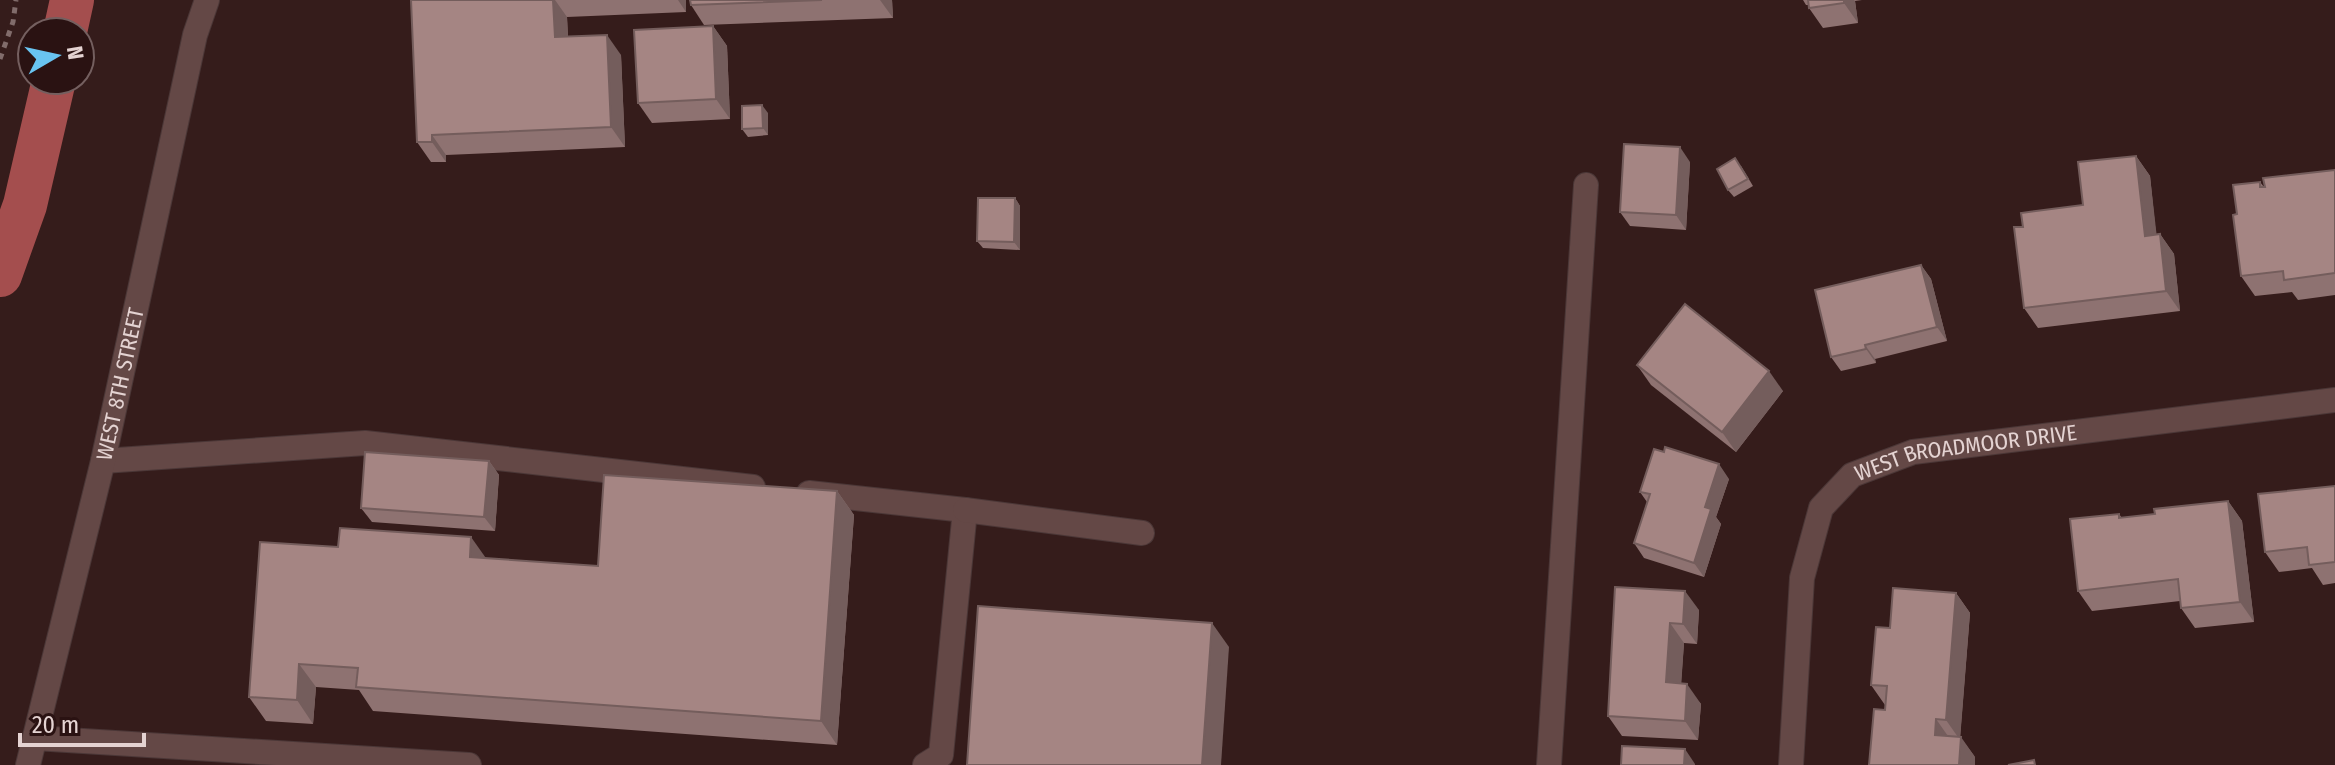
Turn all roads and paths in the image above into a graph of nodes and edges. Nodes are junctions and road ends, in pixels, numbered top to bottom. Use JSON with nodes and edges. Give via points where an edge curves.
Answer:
{"nodes":[{"id":1,"x":16,"y":0,"type":"edge"},
{"id":2,"x":207,"y":0,"type":"edge"},
{"id":3,"x":0,"y":59,"type":"edge"},
{"id":4,"x":1586,"y":185,"type":"dead end"},
{"id":5,"x":2335,"y":400,"type":"edge"},
{"id":6,"x":103,"y":461,"type":"junction"},
{"id":7,"x":965,"y":510,"type":"junction"},
{"id":8,"x":1142,"y":533,"type":"dead end"},
{"id":9,"x":35,"y":738,"type":"junction"},
{"id":10,"x":28,"y":765,"type":"edge"},
{"id":11,"x":469,"y":765,"type":"edge"},
{"id":12,"x":925,"y":765,"type":"edge"},
{"id":13,"x":1549,"y":765,"type":"edge"},
{"id":14,"x":1791,"y":765,"type":"edge"}],
"edges":[{"from":1,"to":3,"type":"path"},
{"from":2,"to":6,"type":"street","name":"WEST 8TH STREET","via":[[195,35]]},
{"from":4,"to":13,"type":"street"},
{"from":5,"to":14,"type":"street","name":"WEST BROADMOOR DRIVE","via":[[1913,452],[1852,475],[1821,508],[1802,578]]},
{"from":6,"to":7,"type":"street","via":[[365,443]]},
{"from":6,"to":9,"type":"street","name":"WEST 8TH STREET"},
{"from":7,"to":8,"type":"street"},
{"from":7,"to":12,"type":"street","via":[[941,755]]},
{"from":9,"to":10,"type":"street","name":"WEST 8TH STREET"},
{"from":9,"to":11,"type":"street"}]}
